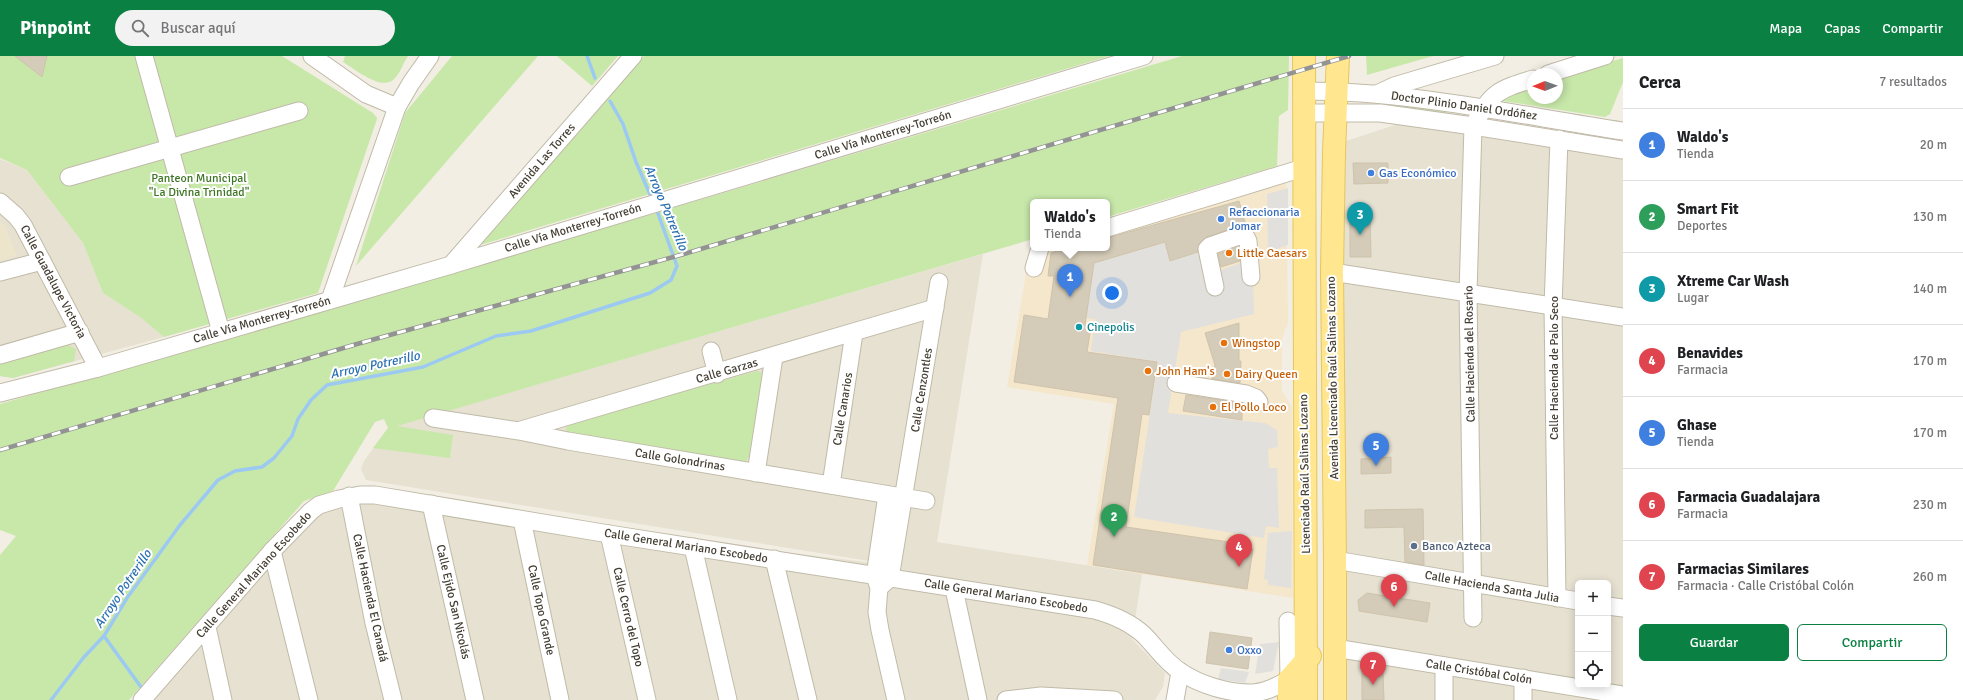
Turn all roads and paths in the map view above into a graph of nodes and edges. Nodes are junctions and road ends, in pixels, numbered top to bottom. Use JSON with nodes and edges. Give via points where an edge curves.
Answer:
{"nodes":[{"id":1,"x":144,"y":56,"type":"edge"},
{"id":2,"x":312,"y":56,"type":"edge"},
{"id":3,"x":430,"y":56,"type":"edge"},
{"id":4,"x":633,"y":56,"type":"edge"},
{"id":5,"x":1144,"y":56,"type":"edge"},
{"id":6,"x":1304,"y":56,"type":"edge"},
{"id":7,"x":1338,"y":56,"type":"edge"},
{"id":8,"x":1495,"y":56,"type":"edge"},
{"id":9,"x":1604,"y":56,"type":"edge"},
{"id":10,"x":1563,"y":69,"type":"edge"},
{"id":11,"x":1527,"y":81,"type":"edge"},
{"id":12,"x":1304,"y":91,"type":"junction"},
{"id":13,"x":1338,"y":91,"type":"junction"},
{"id":14,"x":1377,"y":94,"type":"junction"},
{"id":15,"x":397,"y":107,"type":"junction"},
{"id":16,"x":1483,"y":108,"type":"junction"},
{"id":17,"x":299,"y":111,"type":"dead end"},
{"id":18,"x":1304,"y":113,"type":"junction"},
{"id":19,"x":1336,"y":113,"type":"junction"},
{"id":20,"x":1473,"y":126,"type":"junction"},
{"id":21,"x":1622,"y":128,"type":"edge"},
{"id":22,"x":1559,"y":139,"type":"junction"},
{"id":23,"x":170,"y":148,"type":"junction"},
{"id":24,"x":1623,"y":150,"type":"edge"},
{"id":25,"x":1303,"y":168,"type":"junction"},
{"id":26,"x":69,"y":176,"type":"dead end"},
{"id":27,"x":0,"y":202,"type":"edge"},
{"id":28,"x":1110,"y":227,"type":"edge"},
{"id":29,"x":1039,"y":251,"type":"edge"},
{"id":30,"x":42,"y":261,"type":"junction"},
{"id":31,"x":451,"y":265,"type":"junction"},
{"id":32,"x":1034,"y":268,"type":"dead end"},
{"id":33,"x":0,"y":272,"type":"edge"},
{"id":34,"x":1332,"y":272,"type":"junction"},
{"id":35,"x":1251,"y":276,"type":"dead end"},
{"id":36,"x":939,"y":282,"type":"dead end"},
{"id":37,"x":1215,"y":287,"type":"dead end"},
{"id":38,"x":1468,"y":293,"type":"junction"},
{"id":39,"x":330,"y":300,"type":"junction"},
{"id":40,"x":1553,"y":307,"type":"junction"},
{"id":41,"x":935,"y":308,"type":"junction"},
{"id":42,"x":1623,"y":317,"type":"edge"},
{"id":43,"x":80,"y":332,"type":"junction"},
{"id":44,"x":222,"y":332,"type":"junction"},
{"id":45,"x":854,"y":333,"type":"junction"},
{"id":46,"x":711,"y":351,"type":"dead end"},
{"id":47,"x":0,"y":355,"type":"edge"},
{"id":48,"x":774,"y":357,"type":"junction"},
{"id":49,"x":98,"y":368,"type":"junction"},
{"id":50,"x":717,"y":374,"type":"junction"},
{"id":51,"x":1176,"y":383,"type":"dead end"},
{"id":52,"x":2,"y":392,"type":"edge"},
{"id":53,"x":1259,"y":402,"type":"dead end"},
{"id":54,"x":433,"y":418,"type":"dead end"},
{"id":55,"x":519,"y":431,"type":"junction"},
{"id":56,"x":756,"y":472,"type":"junction"},
{"id":57,"x":831,"y":485,"type":"junction"},
{"id":58,"x":887,"y":495,"type":"junction"},
{"id":59,"x":349,"y":496,"type":"junction"},
{"id":60,"x":904,"y":498,"type":"junction"},
{"id":61,"x":926,"y":501,"type":"dead end"},
{"id":62,"x":431,"y":504,"type":"junction"},
{"id":63,"x":522,"y":520,"type":"junction"},
{"id":64,"x":1306,"y":527,"type":"junction"},
{"id":65,"x":609,"y":534,"type":"junction"},
{"id":66,"x":694,"y":547,"type":"junction"},
{"id":67,"x":272,"y":551,"type":"junction"},
{"id":68,"x":774,"y":560,"type":"junction"},
{"id":69,"x":1336,"y":560,"type":"junction"},
{"id":70,"x":882,"y":581,"type":"junction"},
{"id":71,"x":1472,"y":583,"type":"junction"},
{"id":72,"x":954,"y":589,"type":"junction"},
{"id":73,"x":1557,"y":598,"type":"junction"},
{"id":74,"x":1575,"y":601,"type":"edge"},
{"id":75,"x":1611,"y":606,"type":"edge"},
{"id":76,"x":1623,"y":608,"type":"edge"},
{"id":77,"x":1472,"y":618,"type":"dead end"},
{"id":78,"x":1288,"y":621,"type":"dead end"},
{"id":79,"x":206,"y":627,"type":"junction"},
{"id":80,"x":1335,"y":657,"type":"junction"},
{"id":81,"x":1306,"y":660,"type":"junction"},
{"id":82,"x":1444,"y":666,"type":"junction"},
{"id":83,"x":1180,"y":672,"type":"junction"},
{"id":84,"x":1522,"y":678,"type":"junction"},
{"id":85,"x":1289,"y":690,"type":"edge"},
{"id":86,"x":1596,"y":695,"type":"edge"},
{"id":87,"x":1623,"y":695,"type":"edge"},
{"id":88,"x":1062,"y":698,"type":"edge"},
{"id":89,"x":142,"y":700,"type":"edge"},
{"id":90,"x":223,"y":700,"type":"edge"},
{"id":91,"x":309,"y":700,"type":"edge"},
{"id":92,"x":393,"y":700,"type":"edge"},
{"id":93,"x":475,"y":700,"type":"edge"},
{"id":94,"x":560,"y":700,"type":"edge"},
{"id":95,"x":647,"y":700,"type":"edge"},
{"id":96,"x":728,"y":700,"type":"edge"},
{"id":97,"x":808,"y":700,"type":"edge"},
{"id":98,"x":896,"y":700,"type":"edge"},
{"id":99,"x":978,"y":700,"type":"edge"},
{"id":100,"x":1006,"y":700,"type":"edge"},
{"id":101,"x":1114,"y":700,"type":"edge"},
{"id":102,"x":1175,"y":700,"type":"edge"},
{"id":103,"x":1306,"y":700,"type":"edge"},
{"id":104,"x":1335,"y":700,"type":"edge"},
{"id":105,"x":1444,"y":700,"type":"edge"},
{"id":106,"x":1523,"y":700,"type":"edge"}],
"edges":[{"from":1,"to":23,"type":"street"},
{"from":2,"to":15,"type":"street","via":[[366,94]]},
{"from":3,"to":15,"type":"street"},
{"from":4,"to":31,"type":"street","name":"Avenida Las Torres"},
{"from":5,"to":31,"type":"street","name":"Calle Vía Monterrey-Torreón"},
{"from":6,"to":12,"type":"main road","name":"Licenciado Raúl Salinas Lozano"},
{"from":7,"to":13,"type":"main road","name":"Avenida Licenciado Raúl Salinas Lozano"},
{"from":8,"to":14,"type":"street","via":[[1394,86]]},
{"from":9,"to":10,"type":"street"},
{"from":11,"to":16,"type":"street","via":[[1505,87],[1495,93]]},
{"from":12,"to":13,"type":"street","name":"Doctor Plinio Daniel Ordóñez"},
{"from":12,"to":18,"type":"main road","name":"Licenciado Raúl Salinas Lozano"},
{"from":13,"to":14,"type":"street","name":"Doctor Plinio Daniel Ordóñez"},
{"from":13,"to":19,"type":"main road","name":"Avenida Licenciado Raúl Salinas Lozano"},
{"from":14,"to":16,"type":"street","name":"Doctor Plinio Daniel Ordóñez"},
{"from":15,"to":39,"type":"street"},
{"from":16,"to":20,"type":"street"},
{"from":16,"to":21,"type":"street","name":"Doctor Plinio Daniel Ordóñez"},
{"from":17,"to":23,"type":"street"},
{"from":18,"to":19,"type":"street","name":"Doctor Plinio Daniel Ordóñez"},
{"from":18,"to":25,"type":"main road","name":"Licenciado Raúl Salinas Lozano"},
{"from":19,"to":20,"type":"street","name":"Doctor Plinio Daniel Ordóñez","via":[[1380,113]]},
{"from":19,"to":34,"type":"main road","name":"Avenida Licenciado Raúl Salinas Lozano"},
{"from":20,"to":22,"type":"street","name":"Doctor Plinio Daniel Ordóñez"},
{"from":20,"to":38,"type":"street","name":"Calle Hacienda del Rosario"},
{"from":22,"to":24,"type":"street","name":"Doctor Plinio Daniel Ordóñez"},
{"from":22,"to":40,"type":"street","name":"Calle Hacienda de Palo Seco"},
{"from":23,"to":26,"type":"street"},
{"from":23,"to":44,"type":"street"},
{"from":25,"to":28,"type":"street"},
{"from":25,"to":64,"type":"main road","name":"Licenciado Raúl Salinas Lozano"},
{"from":27,"to":30,"type":"street","name":"Calle Guadalupe Victoria","via":[[16,216]]},
{"from":29,"to":32,"type":"street"},
{"from":30,"to":33,"type":"street"},
{"from":30,"to":43,"type":"street","name":"Calle Guadalupe Victoria"},
{"from":31,"to":39,"type":"street","name":"Calle Vía Monterrey-Torreón"},
{"from":34,"to":38,"type":"street"},
{"from":34,"to":69,"type":"main road","name":"Avenida Licenciado Raúl Salinas Lozano"},
{"from":35,"to":37,"type":"street","via":[[1248,241],[1246,236],[1239,236],[1207,248]]},
{"from":36,"to":41,"type":"street","name":"Calle Cenzontles"},
{"from":38,"to":40,"type":"street"},
{"from":38,"to":71,"type":"street","name":"Calle Hacienda del Rosario"},
{"from":39,"to":44,"type":"street","name":"Calle Vía Monterrey-Torreón"},
{"from":40,"to":42,"type":"street"},
{"from":40,"to":73,"type":"street","name":"Calle Hacienda de Palo Seco"},
{"from":41,"to":45,"type":"street","name":"Calle Garzas"},
{"from":41,"to":60,"type":"street","name":"Calle Cenzontles"},
{"from":43,"to":47,"type":"street"},
{"from":43,"to":49,"type":"street","name":"Calle Guadalupe Victoria"},
{"from":44,"to":49,"type":"street","name":"Calle Vía Monterrey-Torreón"},
{"from":45,"to":48,"type":"street","name":"Calle Garzas"},
{"from":45,"to":57,"type":"street","name":"Calle Canarios"},
{"from":46,"to":50,"type":"street"},
{"from":48,"to":50,"type":"street","name":"Calle Garzas"},
{"from":48,"to":56,"type":"street"},
{"from":49,"to":52,"type":"street","name":"Calle Vía Monterrey-Torreón"},
{"from":50,"to":55,"type":"street","name":"Calle Garzas"},
{"from":51,"to":53,"type":"street","via":[[1246,394]]},
{"from":54,"to":55,"type":"street","name":"Calle Golondrinas"},
{"from":55,"to":56,"type":"street","name":"Calle Golondrinas"},
{"from":56,"to":57,"type":"street","name":"Calle Golondrinas"},
{"from":57,"to":58,"type":"street","name":"Calle Golondrinas"},
{"from":58,"to":60,"type":"street","name":"Calle Golondrinas"},
{"from":58,"to":70,"type":"street"},
{"from":59,"to":62,"type":"street","name":"Calle General Mariano Escobedo","via":[[375,495]]},
{"from":59,"to":67,"type":"street","name":"Calle General Mariano Escobedo","via":[[319,505]]},
{"from":59,"to":92,"type":"street","name":"Calle Hacienda El Canadá","via":[[374,623]]},
{"from":60,"to":61,"type":"street","name":"Calle Golondrinas"},
{"from":60,"to":70,"type":"street","name":"Calle Cenzontles"},
{"from":62,"to":63,"type":"street","name":"Calle General Mariano Escobedo"},
{"from":62,"to":93,"type":"street","name":"Calle Ejido San Nicolás"},
{"from":63,"to":65,"type":"street","name":"Calle General Mariano Escobedo"},
{"from":63,"to":94,"type":"street","name":"Calle Topo Grande"},
{"from":64,"to":80,"type":"main road","via":[[1314,535],[1318,546],[1320,637]]},
{"from":64,"to":81,"type":"main road","name":"Licenciado Raúl Salinas Lozano"},
{"from":65,"to":66,"type":"street","name":"Calle General Mariano Escobedo"},
{"from":65,"to":95,"type":"street","name":"Calle Cerro del Topo"},
{"from":66,"to":68,"type":"street","name":"Calle General Mariano Escobedo"},
{"from":66,"to":96,"type":"street"},
{"from":67,"to":79,"type":"street","name":"Calle General Mariano Escobedo"},
{"from":67,"to":91,"type":"street"},
{"from":68,"to":70,"type":"street","name":"Calle General Mariano Escobedo"},
{"from":68,"to":97,"type":"street"},
{"from":69,"to":71,"type":"street","name":"Calle Hacienda Santa Julia","via":[[1398,567]]},
{"from":69,"to":80,"type":"main road","name":"Avenida Licenciado Raúl Salinas Lozano"},
{"from":70,"to":72,"type":"street","name":"Calle General Mariano Escobedo"},
{"from":70,"to":98,"type":"street","via":[[877,612]]},
{"from":71,"to":73,"type":"street","name":"Calle Hacienda Santa Julia"},
{"from":71,"to":77,"type":"street","name":"Calle Hacienda del Rosario"},
{"from":72,"to":83,"type":"street","name":"Calle General Mariano Escobedo","via":[[1111,614],[1135,628]]},
{"from":72,"to":99,"type":"street"},
{"from":73,"to":74,"type":"street","name":"Calle Hacienda Santa Julia"},
{"from":75,"to":76,"type":"street"},
{"from":78,"to":85,"type":"street"},
{"from":79,"to":89,"type":"street","name":"Calle General Mariano Escobedo"},
{"from":79,"to":90,"type":"street"},
{"from":80,"to":81,"type":"main road","via":[[1315,655]]},
{"from":80,"to":82,"type":"street","name":"Calle Cristóbal Colón"},
{"from":80,"to":104,"type":"main road","name":"Avenida Licenciado Raúl Salinas Lozano"},
{"from":81,"to":85,"type":"main road"},
{"from":81,"to":103,"type":"main road","name":"Licenciado Raúl Salinas Lozano"},
{"from":82,"to":84,"type":"street","name":"Calle Cristóbal Colón"},
{"from":82,"to":105,"type":"street"},
{"from":83,"to":85,"type":"street","name":"Calle General Mariano Escobedo","via":[[1223,689],[1252,693],[1264,690]]},
{"from":83,"to":102,"type":"street"},
{"from":84,"to":86,"type":"street","name":"Calle Cristóbal Colón"},
{"from":84,"to":106,"type":"street"},
{"from":86,"to":87,"type":"street","name":"Calle Cristóbal Colón"},
{"from":88,"to":100,"type":"street","via":[[1030,696]]},
{"from":88,"to":101,"type":"street"}]}
